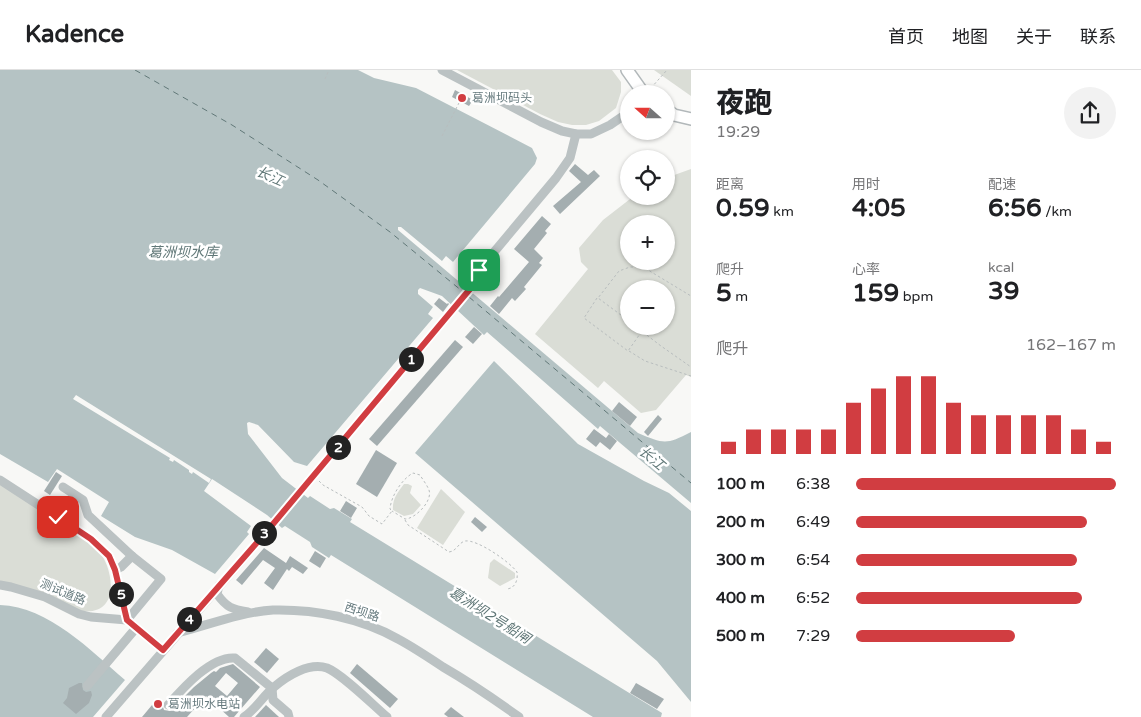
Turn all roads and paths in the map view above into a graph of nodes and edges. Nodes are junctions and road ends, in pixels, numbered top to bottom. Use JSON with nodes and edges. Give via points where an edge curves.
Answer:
{"nodes":[{"id":1,"x":329,"y":70,"type":"edge"},
{"id":2,"x":442,"y":70,"type":"edge"},
{"id":3,"x":627,"y":70,"type":"edge"},
{"id":4,"x":667,"y":70,"type":"edge"},
{"id":5,"x":325,"y":79,"type":"dead end"},
{"id":6,"x":641,"y":85,"type":"edge"},
{"id":7,"x":653,"y":85,"type":"edge"},
{"id":8,"x":460,"y":101,"type":"dead end"},
{"id":9,"x":675,"y":115,"type":"edge"},
{"id":10,"x":620,"y":118,"type":"edge"},
{"id":11,"x":691,"y":119,"type":"edge"},
{"id":12,"x":620,"y":122,"type":"edge"},
{"id":13,"x":610,"y":125,"type":"junction"},
{"id":14,"x":576,"y":134,"type":"junction"},
{"id":15,"x":442,"y":136,"type":"dead end"},
{"id":16,"x":691,"y":296,"type":"edge"},
{"id":17,"x":598,"y":298,"type":"junction"},
{"id":18,"x":620,"y":314,"type":"edge"},
{"id":19,"x":639,"y":335,"type":"edge"},
{"id":20,"x":647,"y":335,"type":"edge"},
{"id":21,"x":628,"y":351,"type":"junction"},
{"id":22,"x":691,"y":367,"type":"edge"},
{"id":23,"x":691,"y":376,"type":"edge"},
{"id":24,"x":314,"y":475,"type":"junction"},
{"id":25,"x":0,"y":480,"type":"edge"},
{"id":26,"x":62,"y":486,"type":"dead end"},
{"id":27,"x":392,"y":511,"type":"junction"},
{"id":28,"x":404,"y":520,"type":"junction"},
{"id":29,"x":132,"y":556,"type":"junction"},
{"id":30,"x":115,"y":570,"type":"junction"},
{"id":31,"x":0,"y":585,"type":"edge"},
{"id":32,"x":219,"y":585,"type":"junction"},
{"id":33,"x":507,"y":589,"type":"dead end"},
{"id":34,"x":251,"y":613,"type":"junction"},
{"id":35,"x":127,"y":620,"type":"junction"},
{"id":36,"x":136,"y":628,"type":"junction"},
{"id":37,"x":177,"y":633,"type":"junction"},
{"id":38,"x":163,"y":650,"type":"junction"},
{"id":39,"x":87,"y":686,"type":"dead end"},
{"id":40,"x":272,"y":688,"type":"junction"},
{"id":41,"x":168,"y":705,"type":"dead end"},
{"id":42,"x":106,"y":717,"type":"edge"},
{"id":43,"x":244,"y":717,"type":"edge"},
{"id":44,"x":289,"y":717,"type":"edge"},
{"id":45,"x":387,"y":717,"type":"edge"},
{"id":46,"x":519,"y":717,"type":"edge"}],
"edges":[{"from":1,"to":5,"type":"path"},
{"from":2,"to":14,"type":"street","via":[[541,122]]},
{"from":3,"to":6,"type":"main road"},
{"from":4,"to":7,"type":"path"},
{"from":8,"to":15,"type":"path"},
{"from":9,"to":11,"type":"main road"},
{"from":10,"to":13,"type":"street"},
{"from":12,"to":13,"type":"street"},
{"from":13,"to":14,"type":"street","via":[[592,134]]},
{"from":14,"to":24,"type":"street","via":[[570,158],[479,270],[478,280]]},
{"from":16,"to":17,"type":"path","via":[[643,266],[619,271]]},
{"from":17,"to":18,"type":"path"},
{"from":17,"to":21,"type":"path","via":[[584,318]]},
{"from":19,"to":21,"type":"path"},
{"from":20,"to":22,"type":"path"},
{"from":21,"to":23,"type":"path","via":[[645,361]]},
{"from":24,"to":27,"type":"path","via":[[323,485],[362,507],[382,524]]},
{"from":24,"to":32,"type":"street"},
{"from":25,"to":30,"type":"street","via":[[91,539],[109,556]]},
{"from":26,"to":29,"type":"street","via":[[83,500],[88,515]]},
{"from":27,"to":28,"type":"path"},
{"from":27,"to":28,"type":"path","via":[[390,503],[394,494],[408,476],[413,473],[420,475],[429,489],[428,497],[416,515]]},
{"from":28,"to":33,"type":"path","via":[[449,552],[466,541],[482,546],[517,572],[514,586]]},
{"from":29,"to":30,"type":"street"},
{"from":29,"to":35,"type":"street","via":[[161,579]]},
{"from":30,"to":35,"type":"street"},
{"from":31,"to":35,"type":"street","name":"测试道路","via":[[45,597],[79,614]]},
{"from":32,"to":34,"type":"street","via":[[217,594],[222,602],[231,609]]},
{"from":32,"to":37,"type":"street"},
{"from":34,"to":37,"type":"street","name":"西坝路"},
{"from":34,"to":46,"type":"street","name":"西坝路","via":[[302,611],[359,622],[396,638]]},
{"from":35,"to":36,"type":"street"},
{"from":36,"to":38,"type":"street"},
{"from":36,"to":39,"type":"street"},
{"from":37,"to":38,"type":"street"},
{"from":38,"to":42,"type":"street"},
{"from":40,"to":41,"type":"street","via":[[235,658],[228,657],[189,682]]},
{"from":40,"to":43,"type":"street"},
{"from":40,"to":44,"type":"street","via":[[273,700]]},
{"from":40,"to":45,"type":"street","via":[[302,670],[326,668]]}]}
